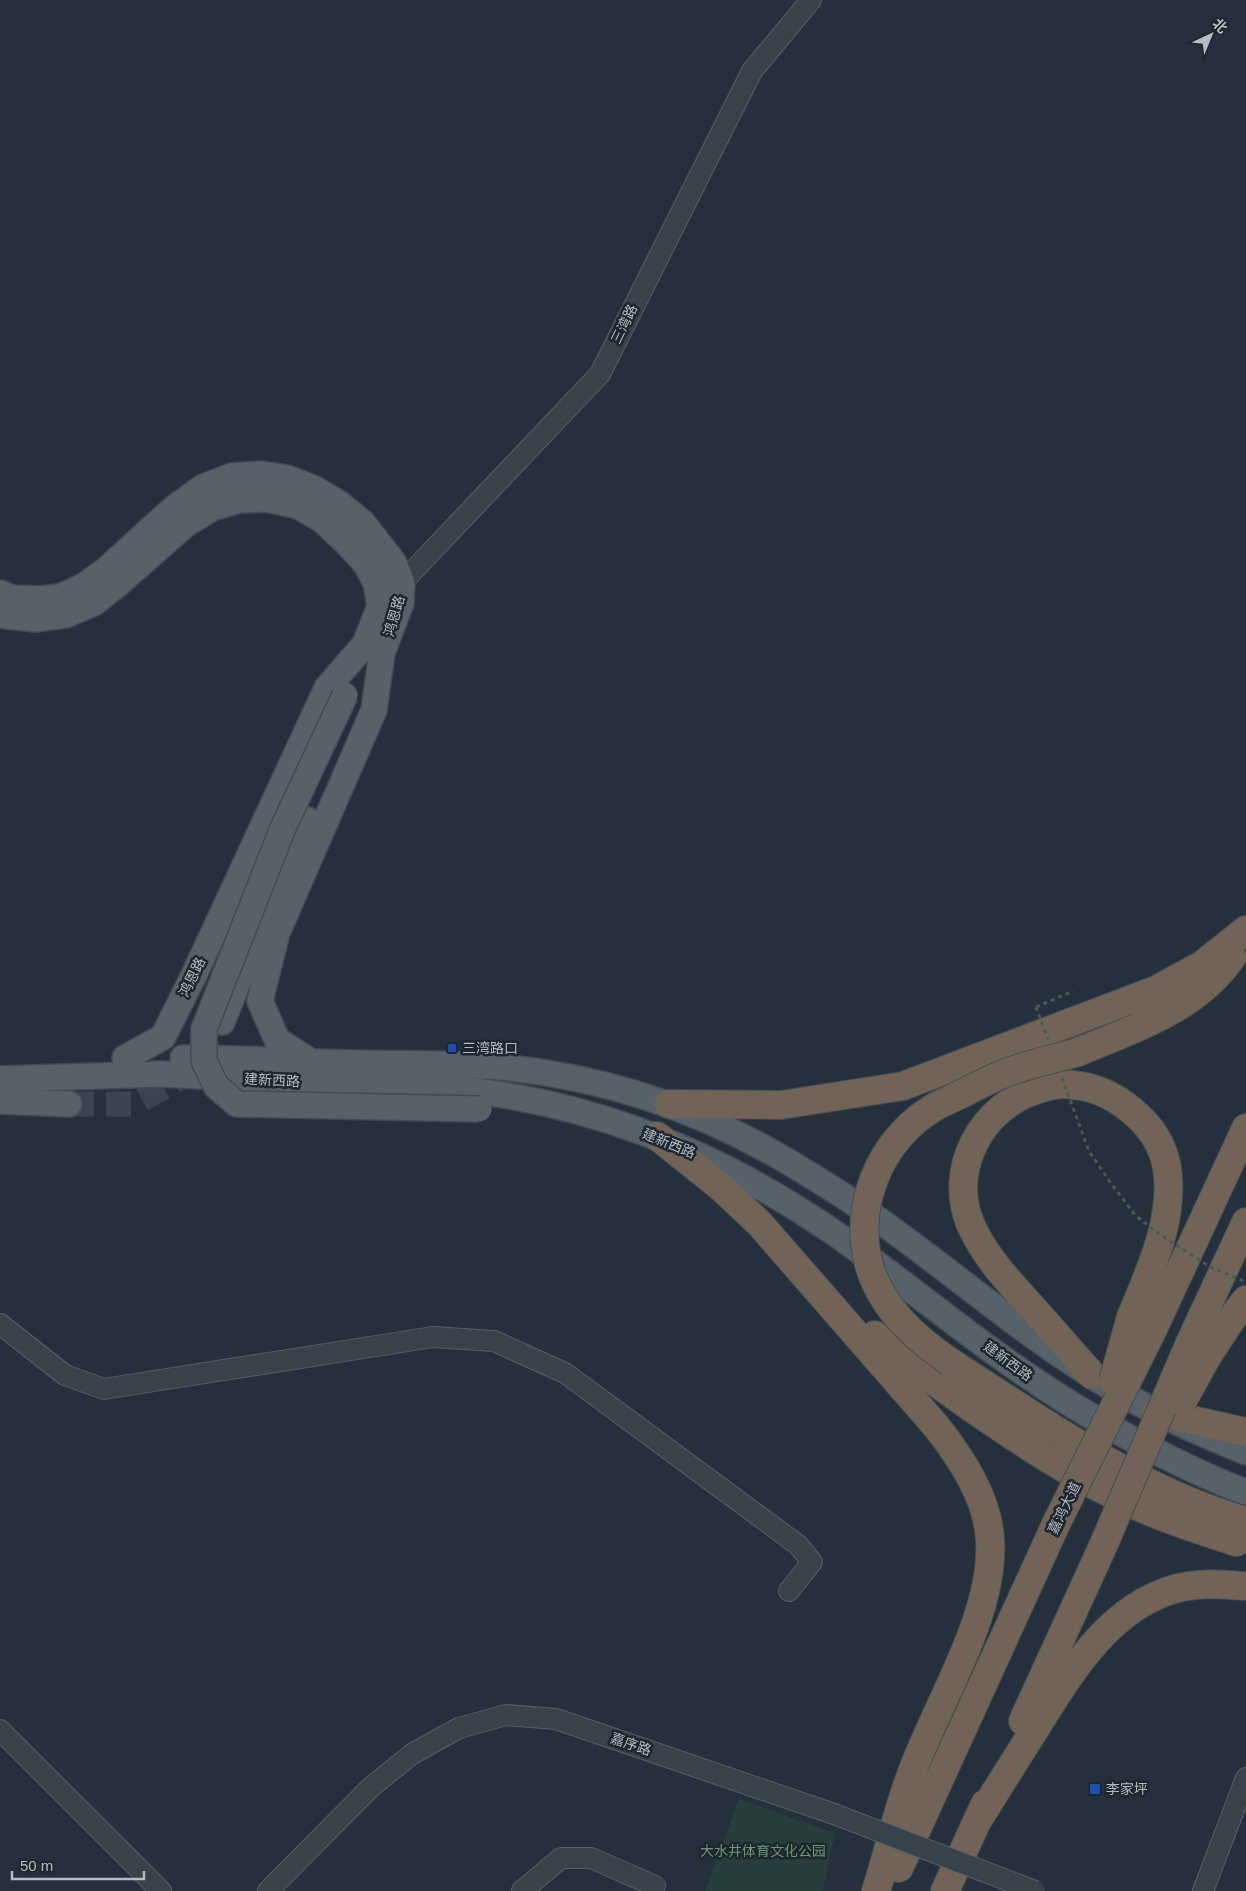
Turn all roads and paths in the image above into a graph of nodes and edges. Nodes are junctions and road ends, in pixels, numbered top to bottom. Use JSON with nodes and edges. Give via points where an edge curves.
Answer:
{"nodes":[{"id":1,"x":811,"y":0,"type":"edge"},
{"id":2,"x":402,"y":582,"type":"junction"},
{"id":3,"x":0,"y":593,"type":"edge"},
{"id":4,"x":380,"y":606,"type":"junction"},
{"id":5,"x":0,"y":613,"type":"edge"},
{"id":6,"x":374,"y":649,"type":"junction"},
{"id":7,"x":1246,"y":930,"type":"edge"},
{"id":8,"x":1246,"y":937,"type":"edge"},
{"id":9,"x":1073,"y":992,"type":"dead end"},
{"id":10,"x":222,"y":1022,"type":"dead end"},
{"id":11,"x":1049,"y":1043,"type":"dead end"},
{"id":12,"x":125,"y":1058,"type":"junction"},
{"id":13,"x":0,"y":1061,"type":"edge"},
{"id":14,"x":1068,"y":1061,"type":"junction"},
{"id":15,"x":312,"y":1062,"type":"junction"},
{"id":16,"x":0,"y":1079,"type":"edge"},
{"id":17,"x":0,"y":1101,"type":"edge"},
{"id":18,"x":69,"y":1104,"type":"tunnel mouth"},
{"id":19,"x":669,"y":1104,"type":"junction"},
{"id":20,"x":594,"y":1115,"type":"junction"},
{"id":21,"x":1246,"y":1128,"type":"edge"},
{"id":22,"x":657,"y":1136,"type":"junction"},
{"id":23,"x":1246,"y":1222,"type":"edge"},
{"id":24,"x":759,"y":1223,"type":"junction"},
{"id":25,"x":1246,"y":1282,"type":"edge"},
{"id":26,"x":1246,"y":1300,"type":"edge"},
{"id":27,"x":1142,"y":1322,"type":"junction"},
{"id":28,"x":0,"y":1324,"type":"edge"},
{"id":29,"x":1199,"y":1350,"type":"junction"},
{"id":30,"x":1092,"y":1375,"type":"junction"},
{"id":31,"x":1156,"y":1412,"type":"junction"},
{"id":32,"x":1246,"y":1432,"type":"edge"},
{"id":33,"x":1246,"y":1452,"type":"edge"},
{"id":34,"x":1246,"y":1492,"type":"edge"},
{"id":35,"x":1241,"y":1531,"type":"edge"},
{"id":36,"x":1246,"y":1586,"type":"edge"},
{"id":37,"x":789,"y":1591,"type":"dead end"},
{"id":38,"x":0,"y":1730,"type":"edge"},
{"id":39,"x":1246,"y":1778,"type":"edge"},
{"id":40,"x":978,"y":1820,"type":"junction"},
{"id":41,"x":655,"y":1886,"type":"dead end"},
{"id":42,"x":161,"y":1891,"type":"edge"},
{"id":43,"x":268,"y":1891,"type":"edge"},
{"id":44,"x":522,"y":1891,"type":"edge"},
{"id":45,"x":876,"y":1891,"type":"edge"},
{"id":46,"x":888,"y":1891,"type":"edge"},
{"id":47,"x":945,"y":1891,"type":"edge"},
{"id":48,"x":1035,"y":1891,"type":"edge"},
{"id":49,"x":1203,"y":1891,"type":"edge"}],
"edges":[{"from":1,"to":2,"type":"street","name":"三湾路","via":[[752,72],[600,374]]},
{"from":2,"to":3,"type":"main road","name":"鸿恩路","via":[[382,544],[340,504],[315,488],[287,478],[262,474],[232,476],[204,487],[174,508],[107,569],[84,586],[60,597],[38,600],[12,598]]},
{"from":2,"to":4,"type":"street","name":"三湾路"},
{"from":2,"to":6,"type":"main road","name":"鸿恩路","via":[[401,603]]},
{"from":4,"to":5,"type":"main road","name":"鸿恩路","via":[[376,583],[366,564],[347,543],[322,520],[298,506],[267,499],[239,500],[212,508],[186,524],[94,603],[66,615],[36,619]]},
{"from":4,"to":6,"type":"main road","name":"鸿恩路"},
{"from":6,"to":10,"type":"main road","via":[[338,754],[271,901]]},
{"from":6,"to":12,"type":"main road","name":"鸿恩路","via":[[328,688],[163,1037]]},
{"from":6,"to":15,"type":"main road","name":"鸿恩路","via":[[374,710],[277,933],[260,1001],[277,1040]]},
{"from":6,"to":20,"type":"main road","bridge":true,"via":[[345,695],[283,828],[204,1029],[204,1061],[216,1086],[237,1104]]},
{"from":7,"to":19,"type":"highway","via":[[1202,965],[1156,990],[903,1086],[781,1105]]},
{"from":8,"to":14,"type":"highway","via":[[1225,967],[1198,994],[1153,1021]]},
{"from":9,"to":11,"type":"path","bridge":true,"via":[[1036,1006]]},
{"from":12,"to":13,"type":"main road","name":"建新西路"},
{"from":12,"to":15,"type":"main road","name":"建新西路","via":[[248,1058]]},
{"from":14,"to":25,"type":"path","bridge":true,"via":[[1089,1151],[1135,1214],[1159,1234],[1210,1266]]},
{"from":14,"to":35,"type":"highway","bridge":true,"via":[[999,1075],[929,1110],[906,1130],[888,1152],[867,1195],[864,1220],[870,1269],[899,1320],[917,1339],[1114,1466],[1194,1503]]},
{"from":15,"to":19,"type":"main road","name":"建新西路","via":[[498,1067],[574,1077]]},
{"from":16,"to":20,"type":"main road","name":"建新西路","via":[[161,1074],[467,1090],[507,1095]]},
{"from":17,"to":18,"type":"main road"},
{"from":19,"to":30,"type":"main road","name":"建新西路","via":[[746,1139],[830,1188]]},
{"from":20,"to":22,"type":"main road","name":"建新西路"},
{"from":21,"to":27,"type":"highway","name":"嘉鸿大道"},
{"from":22,"to":24,"type":"highway","via":[[722,1188]]},
{"from":22,"to":34,"type":"main road","name":"建新西路","via":[[715,1162],[798,1209],[1012,1365],[1095,1418],[1190,1469]]},
{"from":23,"to":29,"type":"highway"},
{"from":24,"to":35,"type":"highway","via":[[899,1356],[1012,1436],[1053,1462],[1139,1507]]},
{"from":24,"to":45,"type":"highway","via":[[957,1453],[983,1508],[990,1539],[990,1566],[976,1621],[910,1775]]},
{"from":26,"to":29,"type":"highway"},
{"from":27,"to":30,"type":"highway","via":[[1165,1222],[1168,1178],[1159,1142],[1148,1125],[1131,1110],[1114,1097],[1092,1088],[1071,1084],[1049,1086],[1012,1101],[984,1126],[967,1159],[963,1177],[964,1199],[970,1222],[998,1270]]},
{"from":27,"to":46,"type":"highway","name":"嘉鸿大道","bridge":true,"via":[[1095,1444]]},
{"from":28,"to":37,"type":"street","via":[[66,1375],[104,1389],[433,1337],[494,1341],[565,1373],[798,1545],[812,1562]]},
{"from":29,"to":40,"type":"highway","bridge":true,"via":[[1103,1546]]},
{"from":30,"to":31,"type":"main road","name":"建新西路"},
{"from":31,"to":32,"type":"highway"},
{"from":31,"to":33,"type":"main road","name":"建新西路"},
{"from":36,"to":40,"type":"highway","via":[[1206,1584],[1178,1588],[1149,1600],[1109,1629],[1069,1675]]},
{"from":38,"to":42,"type":"street"},
{"from":39,"to":49,"type":"street"},
{"from":40,"to":47,"type":"highway"},
{"from":41,"to":44,"type":"street","via":[[591,1858],[561,1858]]},
{"from":43,"to":48,"type":"street","name":"嘉序路","bridge":true,"via":[[371,1787],[412,1754],[459,1728],[506,1715],[556,1719],[834,1814]]}]}
